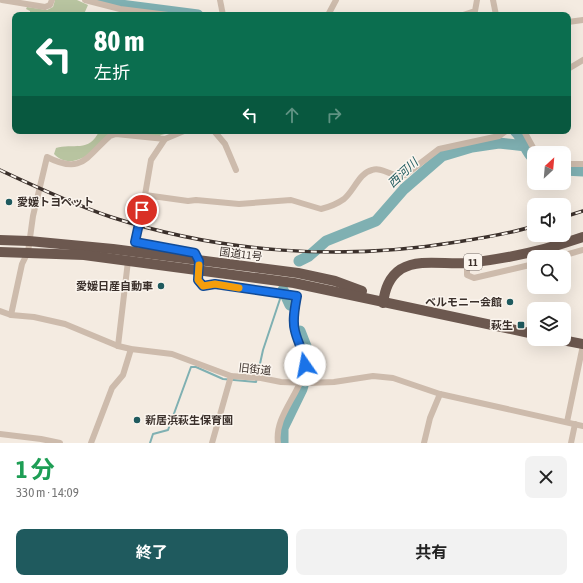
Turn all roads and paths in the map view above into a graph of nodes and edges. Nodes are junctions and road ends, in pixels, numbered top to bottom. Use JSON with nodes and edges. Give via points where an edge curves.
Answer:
{"nodes":[{"id":1,"x":2,"y":0,"type":"edge"},
{"id":2,"x":52,"y":0,"type":"edge"},
{"id":3,"x":85,"y":0,"type":"edge"},
{"id":4,"x":220,"y":0,"type":"edge"},
{"id":5,"x":336,"y":0,"type":"edge"},
{"id":6,"x":477,"y":0,"type":"edge"},
{"id":7,"x":493,"y":0,"type":"edge"},
{"id":8,"x":144,"y":12,"type":"edge"},
{"id":9,"x":223,"y":12,"type":"edge"},
{"id":10,"x":330,"y":12,"type":"edge"},
{"id":11,"x":471,"y":12,"type":"edge"},
{"id":12,"x":495,"y":12,"type":"edge"},
{"id":13,"x":583,"y":20,"type":"edge"},
{"id":14,"x":571,"y":22,"type":"edge"},
{"id":15,"x":583,"y":60,"type":"edge"},
{"id":16,"x":571,"y":67,"type":"edge"},
{"id":17,"x":177,"y":134,"type":"edge"},
{"id":18,"x":217,"y":134,"type":"edge"},
{"id":19,"x":502,"y":134,"type":"edge"},
{"id":20,"x":526,"y":134,"type":"edge"},
{"id":21,"x":165,"y":139,"type":"junction"},
{"id":22,"x":532,"y":146,"type":"edge"},
{"id":23,"x":571,"y":164,"type":"edge"},
{"id":24,"x":583,"y":164,"type":"edge"},
{"id":25,"x":236,"y":170,"type":"dead end"},
{"id":26,"x":145,"y":195,"type":"junction"},
{"id":27,"x":583,"y":237,"type":"edge"},
{"id":28,"x":0,"y":240,"type":"edge"},
{"id":29,"x":29,"y":241,"type":"junction"},
{"id":30,"x":583,"y":250,"type":"edge"},
{"id":31,"x":0,"y":252,"type":"edge"},
{"id":32,"x":28,"y":252,"type":"junction"},
{"id":33,"x":571,"y":253,"type":"edge"},
{"id":34,"x":128,"y":261,"type":"junction"},
{"id":35,"x":467,"y":263,"type":"junction"},
{"id":36,"x":199,"y":266,"type":"junction"},
{"id":37,"x":527,"y":266,"type":"edge"},
{"id":38,"x":383,"y":299,"type":"junction"},
{"id":39,"x":0,"y":311,"type":"edge"},
{"id":40,"x":11,"y":315,"type":"junction"},
{"id":41,"x":527,"y":333,"type":"edge"},
{"id":42,"x":571,"y":342,"type":"edge"},
{"id":43,"x":583,"y":344,"type":"edge"},
{"id":44,"x":118,"y":346,"type":"junction"},
{"id":45,"x":131,"y":349,"type":"junction"},
{"id":46,"x":580,"y":371,"type":"edge"},
{"id":47,"x":230,"y":379,"type":"junction"},
{"id":48,"x":300,"y":383,"type":"junction"},
{"id":49,"x":440,"y":394,"type":"junction"},
{"id":50,"x":567,"y":422,"type":"junction"},
{"id":51,"x":575,"y":424,"type":"junction"},
{"id":52,"x":583,"y":426,"type":"edge"},
{"id":53,"x":0,"y":434,"type":"edge"},
{"id":54,"x":60,"y":443,"type":"edge"},
{"id":55,"x":91,"y":443,"type":"edge"},
{"id":56,"x":212,"y":443,"type":"edge"},
{"id":57,"x":278,"y":443,"type":"edge"},
{"id":58,"x":424,"y":443,"type":"edge"},
{"id":59,"x":571,"y":443,"type":"edge"}],
"edges":[{"from":1,"to":2,"type":"street","via":[[45,7],[50,5]]},
{"from":3,"to":8,"type":"street"},
{"from":4,"to":9,"type":"street"},
{"from":5,"to":10,"type":"street"},
{"from":6,"to":11,"type":"street","via":[[474,11]]},
{"from":7,"to":12,"type":"street"},
{"from":13,"to":14,"type":"street"},
{"from":15,"to":16,"type":"street"},
{"from":17,"to":21,"type":"street"},
{"from":18,"to":25,"type":"street","via":[[225,144]]},
{"from":19,"to":26,"type":"street","via":[[439,149],[405,175],[389,174],[379,169],[372,170],[361,176],[344,199],[321,209],[291,200],[239,204]]},
{"from":20,"to":22,"type":"street"},
{"from":21,"to":26,"type":"street","via":[[151,160]]},
{"from":21,"to":29,"type":"street","via":[[116,134],[110,136],[89,157],[79,163],[61,164],[47,157]]},
{"from":23,"to":24,"type":"street"},
{"from":26,"to":36,"type":"street","via":[[135,242],[192,251]]},
{"from":27,"to":35,"type":"highway","number":"11","via":[[512,257]]},
{"from":28,"to":29,"type":"highway","name":"国道11号"},
{"from":29,"to":32,"type":"street"},
{"from":29,"to":36,"type":"highway","name":"国道11号","via":[[113,249]]},
{"from":30,"to":33,"type":"street"},
{"from":31,"to":32,"type":"highway","name":"国道11号"},
{"from":32,"to":34,"type":"highway","name":"国道11号","via":[[84,255]]},
{"from":32,"to":40,"type":"street","via":[[22,264]]},
{"from":34,"to":36,"type":"highway","name":"国道11号"},
{"from":34,"to":44,"type":"street"},
{"from":35,"to":37,"type":"street","via":[[467,275],[474,278]]},
{"from":35,"to":38,"type":"highway","number":"11","via":[[409,266],[393,276]]},
{"from":36,"to":38,"type":"highway","name":"国道11号","via":[[298,273],[335,281]]},
{"from":36,"to":48,"type":"street","via":[[198,280],[203,286],[215,284],[297,296],[295,332],[304,352],[305,365]]},
{"from":38,"to":41,"type":"highway","name":"国道11号","via":[[426,312]]},
{"from":39,"to":40,"type":"street","name":"旧街道"},
{"from":40,"to":44,"type":"street","name":"旧街道","via":[[65,324]]},
{"from":42,"to":43,"type":"highway"},
{"from":43,"to":46,"type":"street"},
{"from":44,"to":45,"type":"street","name":"旧街道"},
{"from":45,"to":47,"type":"street","name":"旧街道","via":[[172,354]]},
{"from":45,"to":55,"type":"street","via":[[123,374],[112,388]]},
{"from":46,"to":50,"type":"street"},
{"from":47,"to":48,"type":"street","name":"旧街道","via":[[253,377]]},
{"from":47,"to":56,"type":"street"},
{"from":48,"to":49,"type":"street","name":"旧街道","via":[[334,382],[373,376],[405,382]]},
{"from":48,"to":57,"type":"street","via":[[278,427]]},
{"from":49,"to":50,"type":"street","name":"旧街道"},
{"from":49,"to":58,"type":"street","via":[[430,418]]},
{"from":50,"to":51,"type":"street","name":"旧街道"},
{"from":51,"to":52,"type":"street","name":"旧街道"},
{"from":51,"to":59,"type":"street"},
{"from":53,"to":54,"type":"street"}]}
